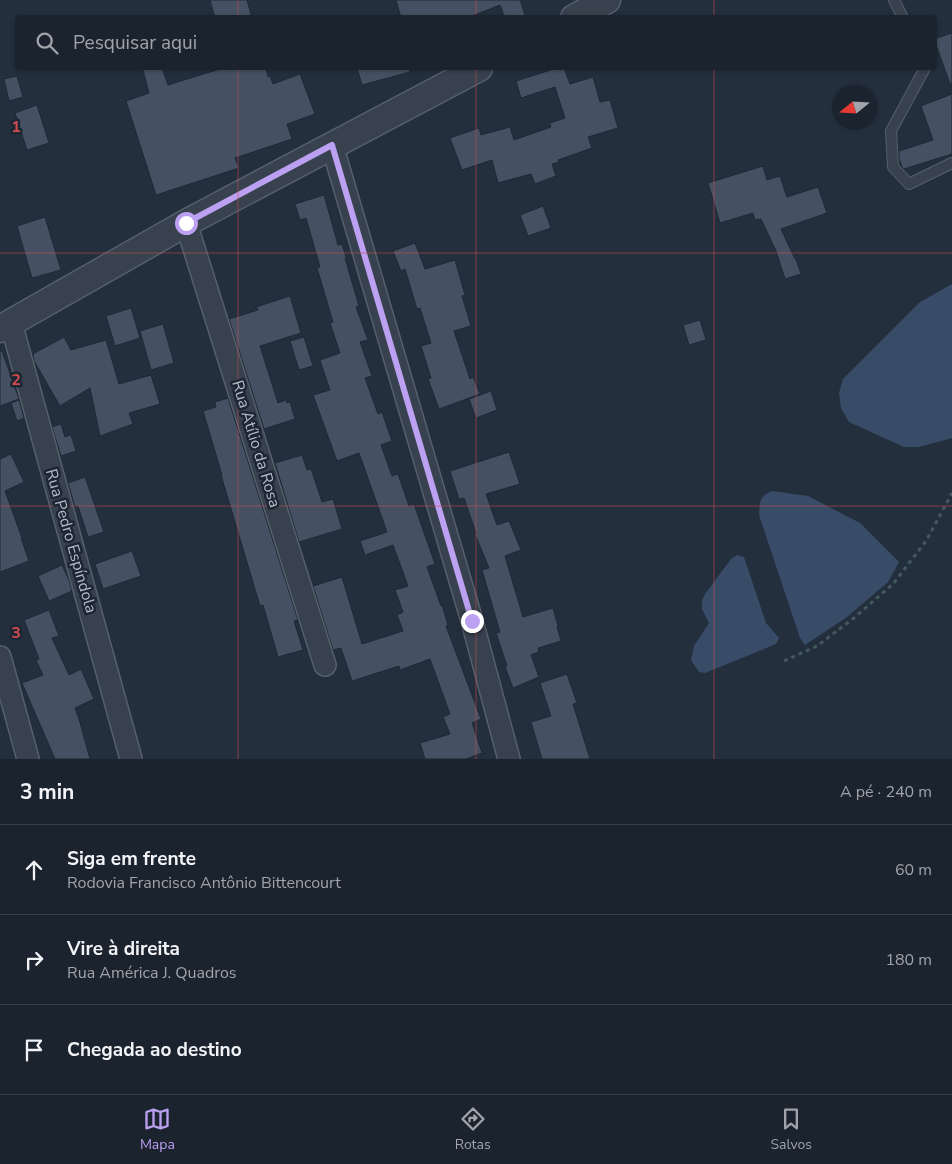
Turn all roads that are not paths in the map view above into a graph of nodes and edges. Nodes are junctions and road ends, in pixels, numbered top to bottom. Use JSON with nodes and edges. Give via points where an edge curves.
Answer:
{"nodes":[{"id":1,"x":606,"y":0,"type":"edge"},
{"id":2,"x":894,"y":0,"type":"edge"},
{"id":3,"x":579,"y":15,"type":"edge"},
{"id":4,"x":902,"y":15,"type":"edge"},
{"id":5,"x":475,"y":70,"type":"edge"},
{"id":6,"x":924,"y":70,"type":"edge"},
{"id":7,"x":332,"y":145,"type":"junction"},
{"id":8,"x":952,"y":163,"type":"edge"},
{"id":9,"x":186,"y":223,"type":"junction"},
{"id":10,"x":5,"y":326,"type":"edge"},
{"id":11,"x":0,"y":656,"type":"edge"},
{"id":12,"x":325,"y":665,"type":"dead end"},
{"id":13,"x":28,"y":759,"type":"edge"},
{"id":14,"x":132,"y":759,"type":"edge"},
{"id":15,"x":509,"y":759,"type":"edge"}],
"edges":[{"from":1,"to":3,"type":"street"},
{"from":2,"to":4,"type":"lane"},
{"from":5,"to":7,"type":"street"},
{"from":6,"to":8,"type":"lane","via":[[891,130],[894,167],[909,184]]},
{"from":7,"to":9,"type":"street"},
{"from":7,"to":15,"type":"street","via":[[472,621]]},
{"from":9,"to":10,"type":"street"},
{"from":9,"to":12,"type":"street","name":"Rua Atílio da Rosa"},
{"from":10,"to":14,"type":"street","name":"Rua Pedro Espíndola"},
{"from":11,"to":13,"type":"street"}]}
